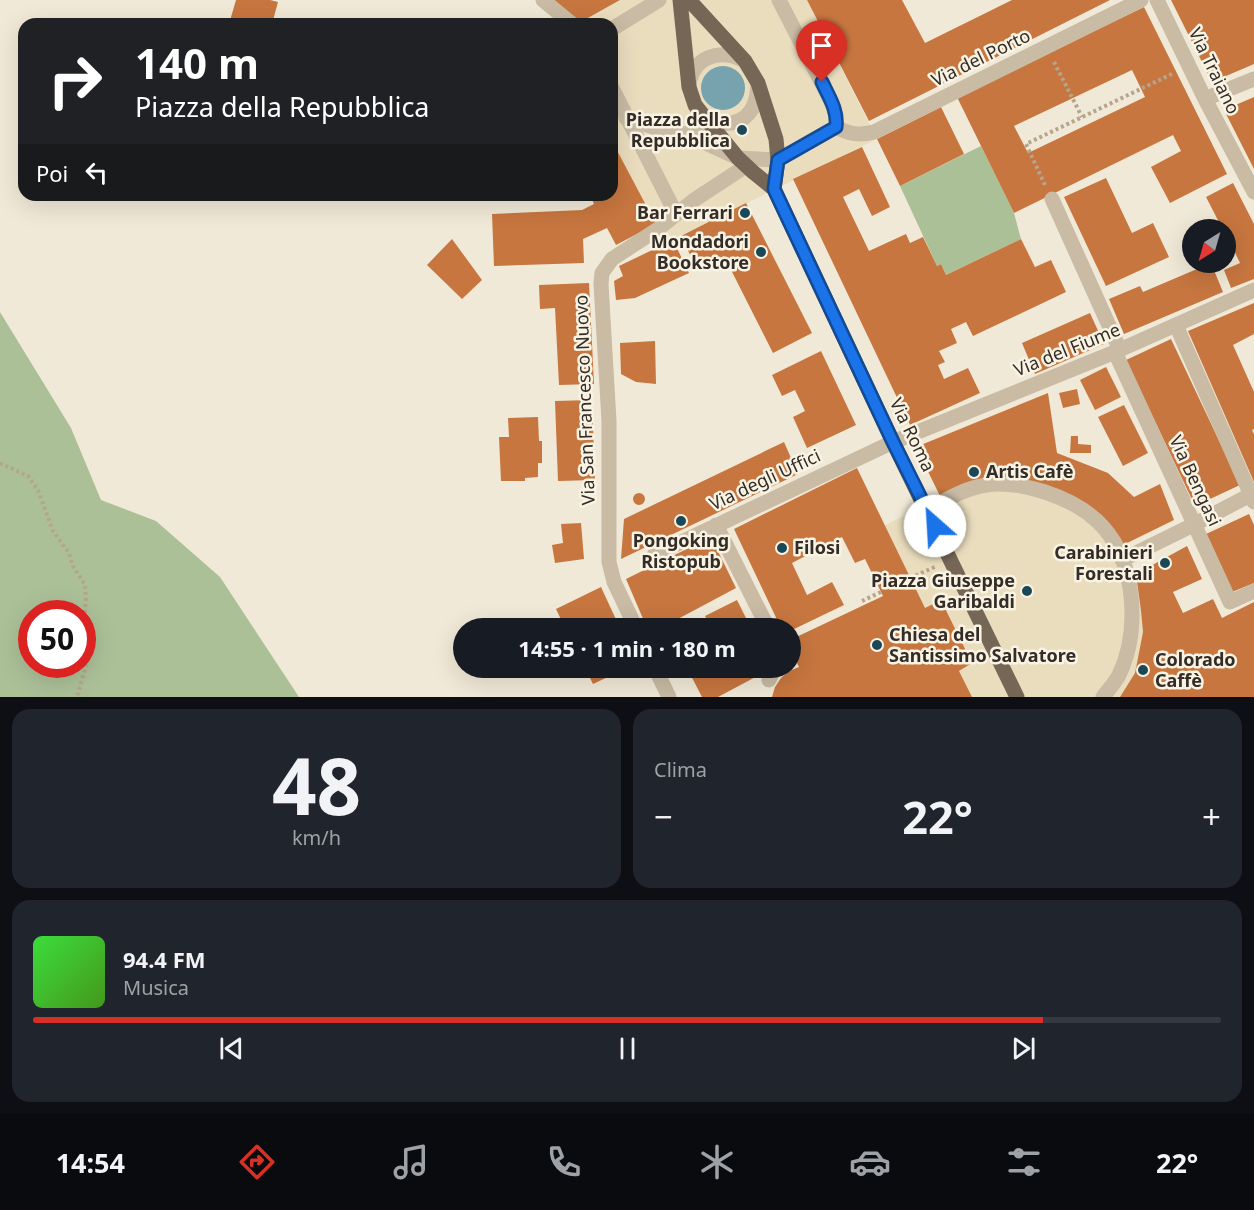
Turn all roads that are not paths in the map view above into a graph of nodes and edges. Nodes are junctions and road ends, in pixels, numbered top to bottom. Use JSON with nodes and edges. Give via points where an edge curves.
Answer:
{"nodes":[{"id":1,"x":543,"y":0,"type":"edge"},
{"id":2,"x":659,"y":0,"type":"edge"},
{"id":3,"x":680,"y":0,"type":"edge"},
{"id":4,"x":689,"y":0,"type":"edge"},
{"id":5,"x":779,"y":0,"type":"edge"},
{"id":6,"x":1141,"y":0,"type":"edge"},
{"id":7,"x":1157,"y":0,"type":"edge"},
{"id":8,"x":565,"y":18,"type":"edge"},
{"id":9,"x":618,"y":25,"type":"edge"},
{"id":10,"x":745,"y":61,"type":"junction"},
{"id":11,"x":1254,"y":79,"type":"edge"},
{"id":12,"x":758,"y":83,"type":"junction"},
{"id":13,"x":689,"y":87,"type":"junction"},
{"id":14,"x":1205,"y":99,"type":"junction"},
{"id":15,"x":618,"y":101,"type":"edge"},
{"id":16,"x":626,"y":118,"type":"junction"},
{"id":17,"x":705,"y":119,"type":"junction"},
{"id":18,"x":836,"y":127,"type":"junction"},
{"id":19,"x":686,"y":134,"type":"junction"},
{"id":20,"x":778,"y":160,"type":"junction"},
{"id":21,"x":742,"y":162,"type":"junction"},
{"id":22,"x":774,"y":189,"type":"junction"},
{"id":23,"x":1254,"y":192,"type":"edge"},
{"id":24,"x":1052,"y":199,"type":"road end"},
{"id":25,"x":676,"y":214,"type":"junction"},
{"id":26,"x":1254,"y":290,"type":"edge"},
{"id":27,"x":1176,"y":325,"type":"junction"},
{"id":28,"x":1118,"y":351,"type":"junction"},
{"id":29,"x":893,"y":442,"type":"junction"},
{"id":30,"x":1253,"y":497,"type":"edge"},
{"id":31,"x":927,"y":510,"type":"junction"},
{"id":32,"x":716,"y":525,"type":"junction"},
{"id":33,"x":1193,"y":525,"type":"junction"},
{"id":34,"x":654,"y":555,"type":"dead end"},
{"id":35,"x":1122,"y":560,"type":"junction"},
{"id":36,"x":1254,"y":591,"type":"edge"},
{"id":37,"x":631,"y":618,"type":"edge"},
{"id":38,"x":763,"y":618,"type":"edge"},
{"id":39,"x":660,"y":678,"type":"edge"},
{"id":40,"x":669,"y":697,"type":"edge"},
{"id":41,"x":1017,"y":697,"type":"edge"},
{"id":42,"x":1103,"y":697,"type":"edge"}],
"edges":[{"from":1,"to":8,"type":"street"},
{"from":2,"to":9,"type":"street"},
{"from":3,"to":13,"type":"main road"},
{"from":4,"to":10,"type":"main road"},
{"from":5,"to":18,"type":"street","via":[[832,103]]},
{"from":6,"to":18,"type":"street","name":"Via del Porto","via":[[874,132],[859,135]]},
{"from":7,"to":14,"type":"street","name":"Via Traiano"},
{"from":10,"to":12,"type":"main road"},
{"from":10,"to":13,"type":"street","via":[[723,54],[705,59],[693,72]]},
{"from":11,"to":14,"type":"street"},
{"from":12,"to":17,"type":"street","via":[[756,101],[743,118],[723,124]]},
{"from":12,"to":20,"type":"main road","via":[[774,132]]},
{"from":13,"to":17,"type":"main road"},
{"from":14,"to":23,"type":"street","name":"Via Traiano"},
{"from":15,"to":16,"type":"street"},
{"from":16,"to":19,"type":"street","via":[[673,134]]},
{"from":16,"to":25,"type":"street"},
{"from":17,"to":19,"type":"street"},
{"from":17,"to":21,"type":"main road","name":"Via Roma"},
{"from":18,"to":20,"type":"street"},
{"from":19,"to":21,"type":"street"},
{"from":20,"to":21,"type":"street"},
{"from":20,"to":22,"type":"main road"},
{"from":21,"to":22,"type":"main road","name":"Via Roma"},
{"from":21,"to":25,"type":"street","name":"Via San Francesco Nuovo"},
{"from":22,"to":29,"type":"main road","name":"Via Roma"},
{"from":24,"to":28,"type":"street","name":"Via Bengasi"},
{"from":25,"to":37,"type":"street","name":"Via San Francesco Nuovo","via":[[612,259],[601,279],[609,421],[609,562]]},
{"from":26,"to":27,"type":"street","name":"Via del Fiume"},
{"from":27,"to":28,"type":"street","name":"Via del Fiume"},
{"from":27,"to":30,"type":"street"},
{"from":28,"to":29,"type":"street","name":"Via del Fiume"},
{"from":28,"to":33,"type":"street","name":"Via Bengasi"},
{"from":29,"to":31,"type":"main road","name":"Via Roma"},
{"from":29,"to":32,"type":"street","name":"Via degli Uffici"},
{"from":30,"to":33,"type":"street"},
{"from":31,"to":35,"type":"street","via":[[969,489],[987,485],[1032,489],[1064,499],[1086,513],[1103,527]]},
{"from":31,"to":41,"type":"main road","name":"Via Roma"},
{"from":32,"to":34,"type":"street","name":"Via degli Uffici"},
{"from":32,"to":38,"type":"street"},
{"from":33,"to":35,"type":"street"},
{"from":33,"to":36,"type":"street","name":"Via Bengasi","via":[[1230,602]]},
{"from":35,"to":42,"type":"street","via":[[1129,582],[1131,642],[1119,676]]},
{"from":39,"to":40,"type":"street"}]}
